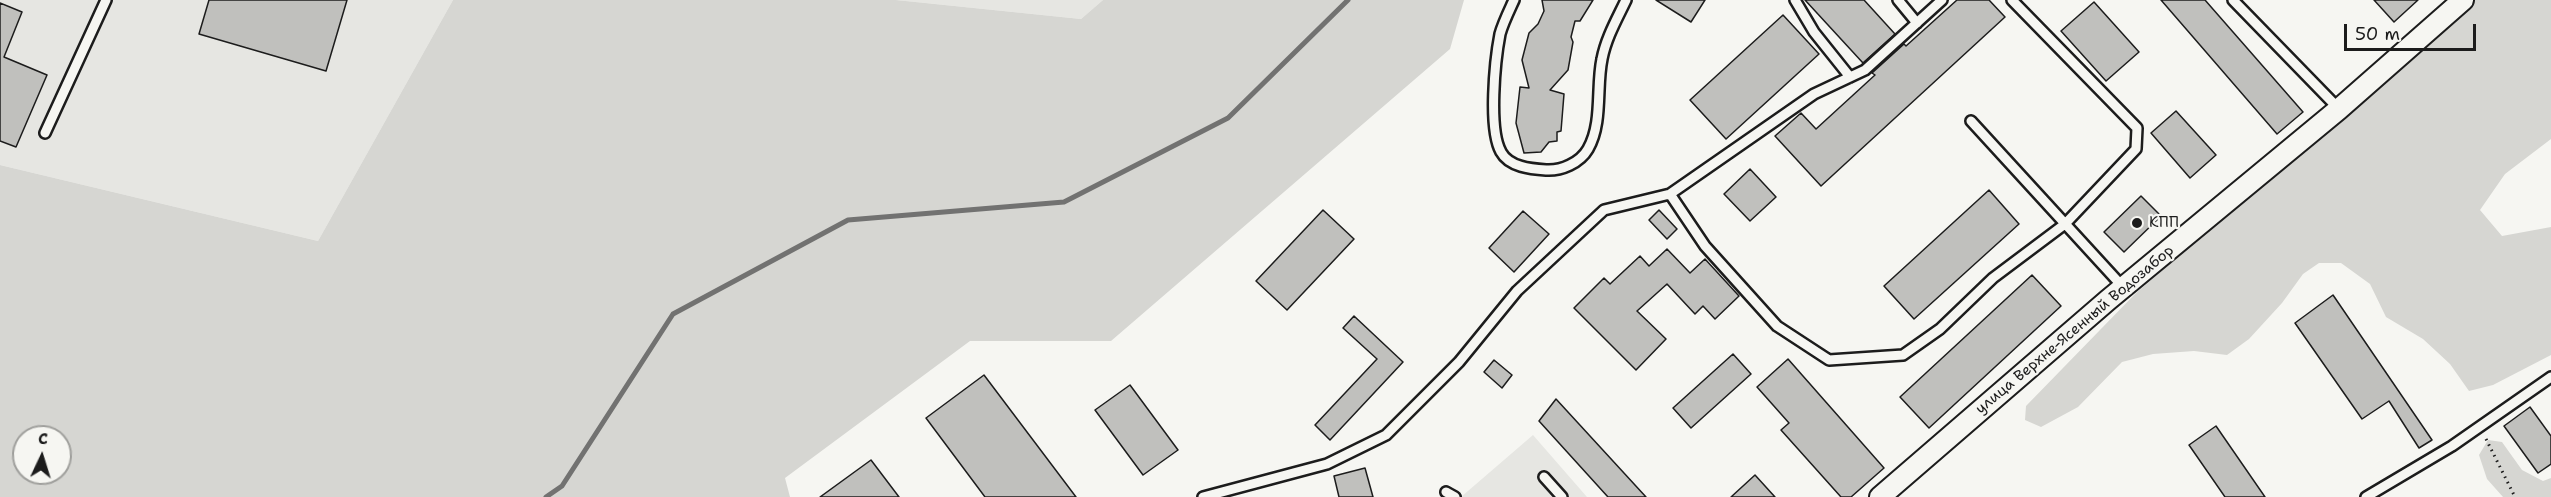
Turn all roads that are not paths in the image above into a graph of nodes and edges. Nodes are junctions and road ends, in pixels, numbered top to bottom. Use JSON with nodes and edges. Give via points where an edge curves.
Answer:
{"nodes":[{"id":1,"x":106,"y":0,"type":"edge"},
{"id":2,"x":1514,"y":0,"type":"edge"},
{"id":3,"x":1626,"y":0,"type":"edge"},
{"id":4,"x":1795,"y":0,"type":"edge"},
{"id":5,"x":1898,"y":0,"type":"edge"},
{"id":6,"x":1942,"y":0,"type":"edge"},
{"id":7,"x":2012,"y":0,"type":"edge"},
{"id":8,"x":2233,"y":0,"type":"edge"},
{"id":9,"x":2463,"y":0,"type":"edge"},
{"id":10,"x":1917,"y":23,"type":"junction"},
{"id":11,"x":1850,"y":77,"type":"junction"},
{"id":12,"x":2338,"y":108,"type":"junction"},
{"id":13,"x":1971,"y":121,"type":"dead end"},
{"id":14,"x":45,"y":133,"type":"dead end"},
{"id":15,"x":1670,"y":194,"type":"junction"},
{"id":16,"x":2065,"y":224,"type":"junction"},
{"id":17,"x":2123,"y":287,"type":"junction"},
{"id":18,"x":2551,"y":377,"type":"edge"},
{"id":19,"x":1544,"y":477,"type":"dead end"},
{"id":20,"x":1203,"y":497,"type":"edge"},
{"id":21,"x":1562,"y":497,"type":"edge"},
{"id":22,"x":1880,"y":497,"type":"edge"},
{"id":23,"x":2366,"y":497,"type":"edge"}],
"edges":[{"from":1,"to":14,"type":"lane"},
{"from":2,"to":3,"type":"lane","via":[[1501,32],[1494,120],[1497,135],[1501,152],[1509,160],[1519,166],[1551,171],[1563,169],[1588,150],[1596,121],[1602,57]]},
{"from":4,"to":11,"type":"lane","via":[[1814,32]]},
{"from":5,"to":10,"type":"lane"},
{"from":6,"to":10,"type":"lane"},
{"from":7,"to":16,"type":"lane","via":[[2137,128],[2136,149]]},
{"from":8,"to":12,"type":"lane"},
{"from":9,"to":12,"type":"street","name":"улица Верхне-Ясенный Водозабор"},
{"from":10,"to":11,"type":"lane","via":[[1865,70]]},
{"from":11,"to":15,"type":"lane","via":[[1814,94]]},
{"from":12,"to":17,"type":"street","name":"улица Верхне-Ясенный Водозабор"},
{"from":13,"to":16,"type":"lane"},
{"from":15,"to":16,"type":"lane","via":[[1705,246],[1777,326],[1829,360],[1904,355],[1940,329],[1993,278]]},
{"from":15,"to":20,"type":"lane","via":[[1604,210],[1517,291],[1459,362],[1386,435],[1327,464]]},
{"from":16,"to":17,"type":"lane"},
{"from":17,"to":22,"type":"street","name":"улица Верхне-Ясенный Водозабор"},
{"from":18,"to":23,"type":"lane"},
{"from":19,"to":21,"type":"lane"}]}
